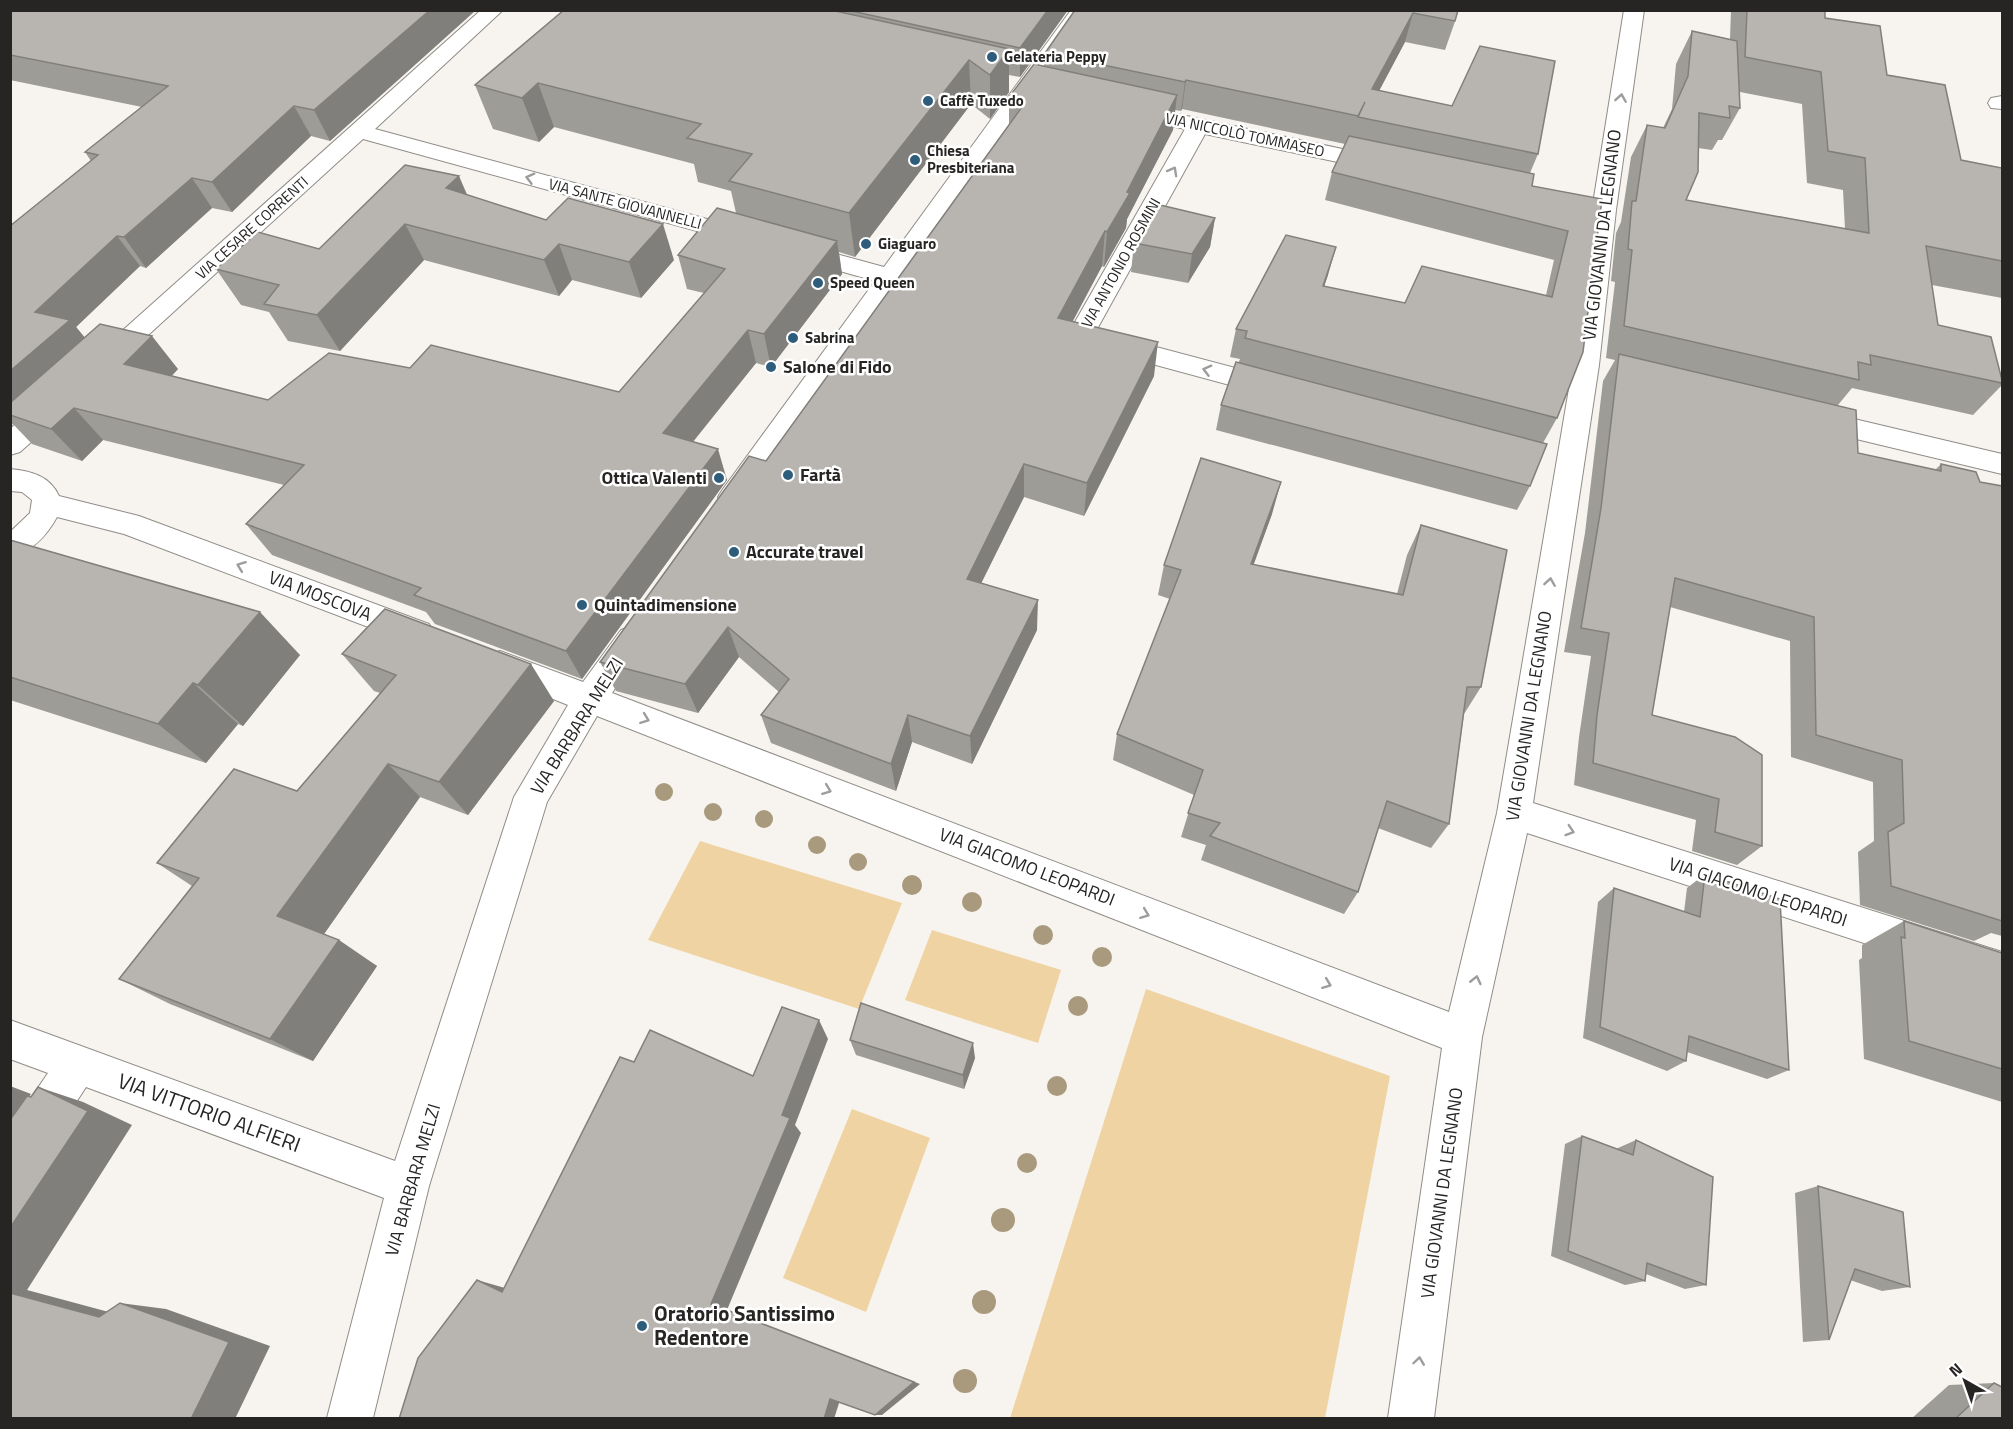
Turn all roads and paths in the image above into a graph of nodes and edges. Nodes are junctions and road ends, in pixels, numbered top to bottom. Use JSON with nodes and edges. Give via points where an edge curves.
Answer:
{"nodes":[{"id":1,"x":494,"y":10,"type":"edge"},
{"id":2,"x":1082,"y":10,"type":"edge"},
{"id":3,"x":1634,"y":10,"type":"edge"},
{"id":4,"x":1107,"y":106,"type":"edge"},
{"id":5,"x":1198,"y":126,"type":"junction"},
{"id":6,"x":361,"y":132,"type":"junction"},
{"id":7,"x":1407,"y":169,"type":"edge"},
{"id":8,"x":890,"y":277,"type":"junction"},
{"id":9,"x":1296,"y":394,"type":"edge"},
{"id":10,"x":1782,"y":412,"type":"edge"},
{"id":11,"x":10,"y":445,"type":"edge"},
{"id":12,"x":2002,"y":464,"type":"edge"},
{"id":13,"x":10,"y":480,"type":"edge"},
{"id":14,"x":47,"y":504,"type":"junction"},
{"id":15,"x":713,"y":526,"type":"edge"},
{"id":16,"x":10,"y":547,"type":"edge"},
{"id":17,"x":651,"y":612,"type":"edge"},
{"id":18,"x":590,"y":698,"type":"junction"},
{"id":19,"x":1514,"y":813,"type":"junction"},
{"id":20,"x":2002,"y":970,"type":"edge"},
{"id":21,"x":1463,"y":1037,"type":"junction"},
{"id":22,"x":10,"y":1038,"type":"edge"},
{"id":23,"x":77,"y":1065,"type":"junction"},
{"id":24,"x":10,"y":1166,"type":"edge"},
{"id":25,"x":408,"y":1186,"type":"junction"},
{"id":26,"x":350,"y":1419,"type":"edge"},
{"id":27,"x":1411,"y":1419,"type":"edge"}],
"edges":[{"from":1,"to":6,"type":"street","name":"VIA CESARE CORRENTI"},
{"from":2,"to":8,"type":"street"},
{"from":19,"to":3,"type":"street","name":"VIA GIOVANNI DA LEGNANO","one_way":true,"via":[[1557,462],[1597,368],[1592,207]]},
{"from":4,"to":5,"type":"street","name":"VIA NICCOLÒ TOMMASEO"},
{"from":5,"to":7,"type":"street","name":"VIA NICCOLÒ TOMMASEO"},
{"from":9,"to":5,"type":"street","name":"VIA ANTONIO ROSMINI","one_way":true,"via":[[1080,336]]},
{"from":8,"to":6,"type":"street","name":"VIA SANTE GIOVANNELLI","one_way":true},
{"from":6,"to":11,"type":"street","name":"VIA CESARE CORRENTI"},
{"from":8,"to":15,"type":"street"},
{"from":10,"to":12,"type":"street"},
{"from":13,"to":14,"type":"street","via":[[38,487]]},
{"from":14,"to":16,"type":"street","via":[[37,527]]},
{"from":18,"to":14,"type":"street","name":"VIA MOSCOVA","one_way":true,"via":[[129,524]]},
{"from":17,"to":18,"type":"street","name":"VIA BARBARA MELZI"},
{"from":18,"to":21,"type":"street","name":"VIA GIACOMO LEOPARDI","one_way":true},
{"from":18,"to":25,"type":"street","name":"VIA BARBARA MELZI","via":[[531,797]]},
{"from":19,"to":20,"type":"street","name":"VIA GIACOMO LEOPARDI","one_way":true},
{"from":21,"to":19,"type":"street","name":"VIA GIOVANNI DA LEGNANO","one_way":true},
{"from":27,"to":21,"type":"street","name":"VIA GIOVANNI DA LEGNANO","one_way":true},
{"from":22,"to":23,"type":"street","name":"VIA VITTORIO ALFIERI"},
{"from":23,"to":24,"type":"street"},
{"from":23,"to":25,"type":"street","name":"VIA VITTORIO ALFIERI"},
{"from":25,"to":26,"type":"street","name":"VIA BARBARA MELZI"}]}
